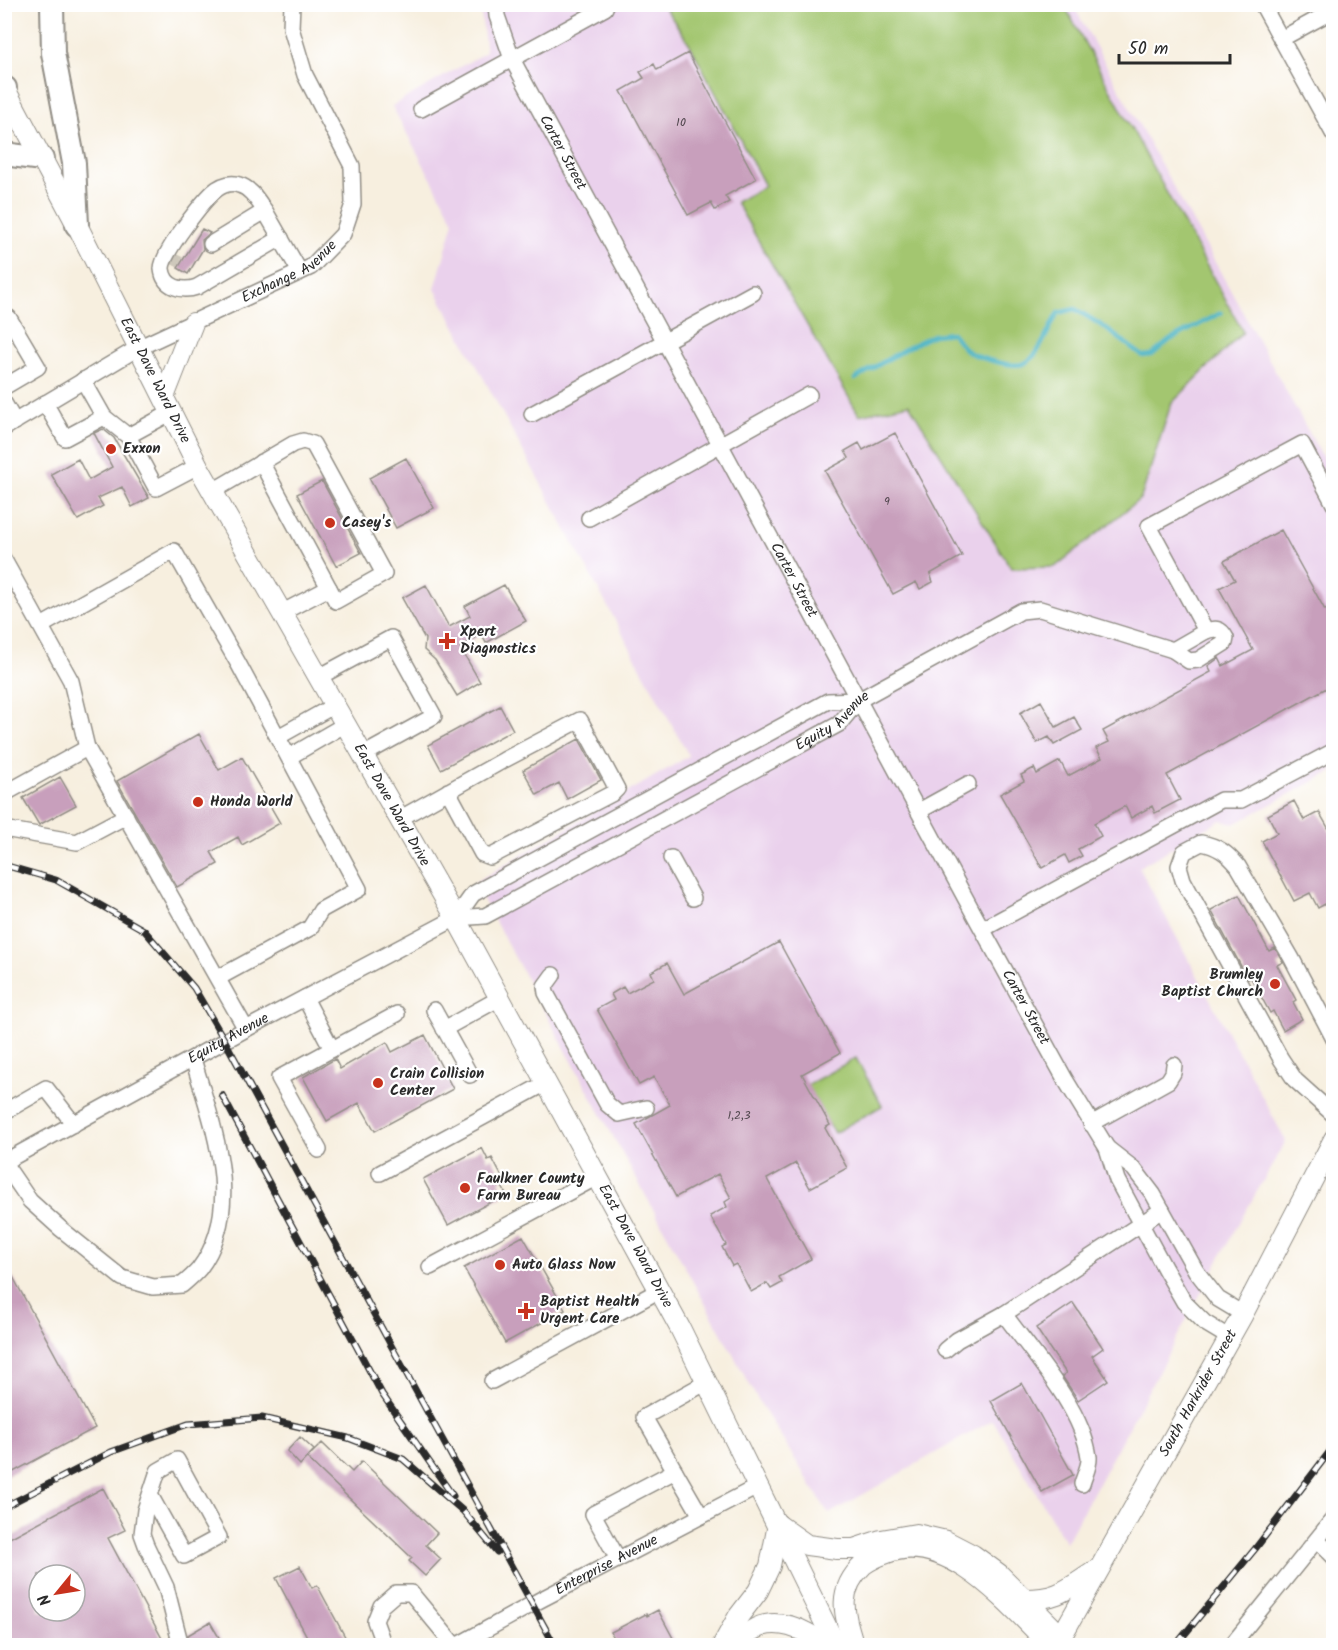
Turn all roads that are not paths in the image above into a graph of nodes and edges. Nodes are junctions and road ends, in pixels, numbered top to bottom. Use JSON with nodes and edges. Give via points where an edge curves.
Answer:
{"nodes":[{"id":1,"x":52,"y":4,"type":"edge"},
{"id":2,"x":292,"y":4,"type":"edge"},
{"id":3,"x":496,"y":4,"type":"edge"},
{"id":4,"x":1262,"y":4,"type":"edge"},
{"id":5,"x":605,"y":8,"type":"dead end"},
{"id":6,"x":1334,"y":10,"type":"edge"},
{"id":7,"x":1281,"y":39,"type":"junction"},
{"id":8,"x":512,"y":59,"type":"junction"},
{"id":9,"x":5,"y":88,"type":"edge"},
{"id":10,"x":421,"y":109,"type":"dead end"},
{"id":11,"x":1334,"y":135,"type":"edge"},
{"id":12,"x":4,"y":154,"type":"edge"},
{"id":13,"x":42,"y":159,"type":"junction"},
{"id":14,"x":264,"y":211,"type":"junction"},
{"id":15,"x":77,"y":225,"type":"junction"},
{"id":16,"x":281,"y":238,"type":"junction"},
{"id":17,"x":211,"y":244,"type":"dead end"},
{"id":18,"x":300,"y":272,"type":"junction"},
{"id":19,"x":753,"y":293,"type":"dead end"},
{"id":20,"x":4,"y":318,"type":"edge"},
{"id":21,"x":193,"y":323,"type":"junction"},
{"id":22,"x":665,"y":341,"type":"junction"},
{"id":23,"x":138,"y":348,"type":"junction"},
{"id":24,"x":83,"y":380,"type":"junction"},
{"id":25,"x":4,"y":387,"type":"edge"},
{"id":26,"x":809,"y":395,"type":"dead end"},
{"id":27,"x":4,"y":403,"type":"edge"},
{"id":28,"x":45,"y":403,"type":"junction"},
{"id":29,"x":168,"y":404,"type":"junction"},
{"id":30,"x":532,"y":414,"type":"dead end"},
{"id":31,"x":105,"y":417,"type":"junction"},
{"id":32,"x":10,"y":425,"type":"edge"},
{"id":33,"x":128,"y":436,"type":"junction"},
{"id":34,"x":720,"y":444,"type":"junction"},
{"id":35,"x":261,"y":462,"type":"junction"},
{"id":36,"x":198,"y":466,"type":"junction"},
{"id":37,"x":213,"y":491,"type":"junction"},
{"id":38,"x":1334,"y":504,"type":"edge"},
{"id":39,"x":589,"y":518,"type":"dead end"},
{"id":40,"x":4,"y":560,"type":"edge"},
{"id":41,"x":329,"y":588,"type":"junction"},
{"id":42,"x":283,"y":612,"type":"junction"},
{"id":43,"x":41,"y":626,"type":"junction"},
{"id":44,"x":1206,"y":631,"type":"junction"},
{"id":45,"x":1173,"y":650,"type":"junction"},
{"id":46,"x":319,"y":677,"type":"junction"},
{"id":47,"x":859,"y":700,"type":"junction"},
{"id":48,"x":335,"y":705,"type":"junction"},
{"id":49,"x":795,"y":720,"type":"junction"},
{"id":50,"x":346,"y":724,"type":"junction"},
{"id":51,"x":278,"y":737,"type":"junction"},
{"id":52,"x":807,"y":741,"type":"junction"},
{"id":53,"x":87,"y":748,"type":"junction"},
{"id":54,"x":1334,"y":751,"type":"edge"},
{"id":55,"x":363,"y":755,"type":"junction"},
{"id":56,"x":289,"y":757,"type":"junction"},
{"id":57,"x":968,"y":784,"type":"dead end"},
{"id":58,"x":448,"y":791,"type":"junction"},
{"id":59,"x":4,"y":794,"type":"edge"},
{"id":60,"x":629,"y":809,"type":"junction"},
{"id":61,"x":919,"y":811,"type":"junction"},
{"id":62,"x":126,"y":816,"type":"junction"},
{"id":63,"x":399,"y":819,"type":"junction"},
{"id":64,"x":4,"y":829,"type":"edge"},
{"id":65,"x":641,"y":831,"type":"junction"},
{"id":66,"x":671,"y":858,"type":"dead end"},
{"id":67,"x":693,"y":898,"type":"dead end"},
{"id":68,"x":456,"y":918,"type":"junction"},
{"id":69,"x":983,"y":929,"type":"junction"},
{"id":70,"x":553,"y":975,"type":"dead end"},
{"id":71,"x":218,"y":978,"type":"junction"},
{"id":72,"x":305,"y":998,"type":"junction"},
{"id":73,"x":500,"y":998,"type":"junction"},
{"id":74,"x":434,"y":1010,"type":"dead end"},
{"id":75,"x":397,"y":1014,"type":"dead end"},
{"id":76,"x":246,"y":1029,"type":"junction"},
{"id":77,"x":444,"y":1029,"type":"junction"},
{"id":78,"x":1334,"y":1039,"type":"edge"},
{"id":79,"x":332,"y":1049,"type":"junction"},
{"id":80,"x":193,"y":1059,"type":"junction"},
{"id":81,"x":1174,"y":1065,"type":"dead end"},
{"id":82,"x":470,"y":1075,"type":"dead end"},
{"id":83,"x":546,"y":1083,"type":"junction"},
{"id":84,"x":646,"y":1108,"type":"dead end"},
{"id":85,"x":4,"y":1112,"type":"edge"},
{"id":86,"x":1334,"y":1115,"type":"edge"},
{"id":87,"x":74,"y":1124,"type":"junction"},
{"id":88,"x":1091,"y":1124,"type":"junction"},
{"id":89,"x":1334,"y":1139,"type":"edge"},
{"id":90,"x":1107,"y":1148,"type":"junction"},
{"id":91,"x":319,"y":1150,"type":"dead end"},
{"id":92,"x":4,"y":1163,"type":"edge"},
{"id":93,"x":380,"y":1173,"type":"dead end"},
{"id":94,"x":597,"y":1177,"type":"junction"},
{"id":95,"x":1162,"y":1210,"type":"junction"},
{"id":96,"x":1140,"y":1223,"type":"junction"},
{"id":97,"x":430,"y":1267,"type":"dead end"},
{"id":98,"x":660,"y":1290,"type":"junction"},
{"id":99,"x":1004,"y":1314,"type":"junction"},
{"id":100,"x":1244,"y":1314,"type":"junction"},
{"id":101,"x":1230,"y":1338,"type":"junction"},
{"id":102,"x":945,"y":1350,"type":"dead end"},
{"id":103,"x":492,"y":1381,"type":"dead end"},
{"id":104,"x":707,"y":1382,"type":"junction"},
{"id":105,"x":675,"y":1471,"type":"junction"},
{"id":106,"x":1082,"y":1484,"type":"dead end"},
{"id":107,"x":759,"y":1486,"type":"junction"},
{"id":108,"x":150,"y":1495,"type":"junction"},
{"id":109,"x":701,"y":1516,"type":"junction"},
{"id":110,"x":1334,"y":1518,"type":"edge"},
{"id":111,"x":778,"y":1524,"type":"junction"},
{"id":112,"x":1317,"y":1540,"type":"junction"},
{"id":113,"x":1334,"y":1557,"type":"edge"},
{"id":114,"x":618,"y":1559,"type":"junction"},
{"id":115,"x":1099,"y":1568,"type":"junction"},
{"id":116,"x":1020,"y":1606,"type":"junction"},
{"id":117,"x":1056,"y":1642,"type":"edge"},
{"id":118,"x":181,"y":1646,"type":"edge"},
{"id":119,"x":384,"y":1646,"type":"edge"},
{"id":120,"x":455,"y":1646,"type":"edge"},
{"id":121,"x":722,"y":1646,"type":"edge"},
{"id":122,"x":739,"y":1646,"type":"edge"},
{"id":123,"x":825,"y":1646,"type":"edge"},
{"id":124,"x":836,"y":1646,"type":"edge"},
{"id":125,"x":854,"y":1646,"type":"edge"},
{"id":126,"x":1027,"y":1646,"type":"edge"},
{"id":127,"x":1231,"y":1646,"type":"edge"}],
"edges":[{"from":1,"to":15,"type":"highway","via":[[53,52],[74,163]]},
{"from":2,"to":18,"type":"street","name":"Exchange Avenue","via":[[291,28],[305,75],[352,166],[353,204],[343,234],[311,267]]},
{"from":3,"to":8,"type":"street","name":"Carter Street"},
{"from":4,"to":7,"type":"street"},
{"from":5,"to":8,"type":"street"},
{"from":6,"to":7,"type":"street"},
{"from":7,"to":11,"type":"street"},
{"from":8,"to":10,"type":"street"},
{"from":8,"to":22,"type":"street","name":"Carter Street"},
{"from":9,"to":13,"type":"main road","name":"East Dave Ward Drive"},
{"from":12,"to":13,"type":"highway"},
{"from":13,"to":15,"type":"main road","name":"East Dave Ward Drive"},
{"from":14,"to":16,"type":"street"},
{"from":14,"to":16,"type":"street","via":[[247,189],[238,184],[226,184],[206,199],[172,258],[170,284],[186,290],[197,286]]},
{"from":14,"to":17,"type":"street"},
{"from":15,"to":23,"type":"main road","name":"East Dave Ward Drive"},
{"from":16,"to":18,"type":"street"},
{"from":18,"to":21,"type":"street","name":"Exchange Avenue"},
{"from":19,"to":22,"type":"street"},
{"from":20,"to":25,"type":"street","via":[[9,318],[38,367]]},
{"from":21,"to":23,"type":"street","name":"Exchange Avenue"},
{"from":21,"to":29,"type":"main road"},
{"from":22,"to":30,"type":"street"},
{"from":22,"to":34,"type":"street","name":"Carter Street"},
{"from":23,"to":24,"type":"street","name":"Exchange Avenue"},
{"from":23,"to":29,"type":"main road","name":"East Dave Ward Drive"},
{"from":24,"to":28,"type":"street","name":"Exchange Avenue"},
{"from":24,"to":31,"type":"street"},
{"from":26,"to":34,"type":"street"},
{"from":27,"to":32,"type":"street"},
{"from":28,"to":31,"type":"street","via":[[65,438]]},
{"from":28,"to":32,"type":"street","name":"Exchange Avenue"},
{"from":29,"to":33,"type":"street"},
{"from":29,"to":36,"type":"main road","name":"East Dave Ward Drive"},
{"from":31,"to":33,"type":"street"},
{"from":33,"to":36,"type":"street","via":[[156,488]]},
{"from":34,"to":39,"type":"street"},
{"from":34,"to":47,"type":"street","name":"Carter Street"},
{"from":35,"to":37,"type":"street"},
{"from":35,"to":41,"type":"street"},
{"from":35,"to":41,"type":"street","via":[[293,444],[313,444],[384,574],[336,601]]},
{"from":36,"to":37,"type":"main road","name":"East Dave Ward Drive"},
{"from":37,"to":42,"type":"main road","name":"East Dave Ward Drive"},
{"from":38,"to":44,"type":"street","via":[[1302,444],[1149,526]]},
{"from":40,"to":43,"type":"street"},
{"from":41,"to":42,"type":"street"},
{"from":42,"to":46,"type":"main road","name":"East Dave Ward Drive"},
{"from":43,"to":51,"type":"street","via":[[174,551]]},
{"from":43,"to":53,"type":"street","via":[[71,681]]},
{"from":44,"to":45,"type":"street"},
{"from":44,"to":45,"type":"street","via":[[1222,632],[1225,643],[1198,660],[1189,661]]},
{"from":45,"to":47,"type":"street","via":[[1040,609],[1021,610]]},
{"from":46,"to":48,"type":"main road","name":"East Dave Ward Drive"},
{"from":46,"to":55,"type":"street","via":[[391,638],[434,717]]},
{"from":47,"to":49,"type":"street","name":"Equity Avenue","via":[[828,701]]},
{"from":47,"to":52,"type":"street","name":"Equity Avenue","via":[[839,724]]},
{"from":47,"to":61,"type":"street","name":"Carter Street"},
{"from":48,"to":50,"type":"main road","name":"East Dave Ward Drive"},
{"from":48,"to":51,"type":"street"},
{"from":49,"to":52,"type":"street"},
{"from":49,"to":60,"type":"street","name":"Equity Avenue"},
{"from":50,"to":55,"type":"main road","name":"East Dave Ward Drive"},
{"from":50,"to":56,"type":"street"},
{"from":51,"to":56,"type":"street"},
{"from":52,"to":65,"type":"street","name":"Equity Avenue"},
{"from":53,"to":59,"type":"street"},
{"from":53,"to":62,"type":"street"},
{"from":54,"to":69,"type":"street","via":[[1241,800],[1221,800]]},
{"from":55,"to":63,"type":"main road","name":"East Dave Ward Drive"},
{"from":56,"to":71,"type":"street","via":[[359,889],[321,910],[310,928]]},
{"from":57,"to":61,"type":"street"},
{"from":58,"to":58,"type":"street","via":[[580,720],[617,789],[490,857],[482,854]]},
{"from":58,"to":63,"type":"street"},
{"from":60,"to":65,"type":"street"},
{"from":60,"to":68,"type":"street","name":"Equity Avenue","via":[[473,894]]},
{"from":61,"to":69,"type":"street","name":"Carter Street"},
{"from":62,"to":64,"type":"street","via":[[77,842]]},
{"from":62,"to":71,"type":"street"},
{"from":63,"to":68,"type":"main road","name":"East Dave Ward Drive"},
{"from":65,"to":68,"type":"street","name":"Equity Avenue","via":[[485,916]]},
{"from":66,"to":67,"type":"street"},
{"from":68,"to":72,"type":"street","name":"Equity Avenue"},
{"from":68,"to":73,"type":"main road","name":"East Dave Ward Drive"},
{"from":69,"to":88,"type":"street","name":"Carter Street"},
{"from":70,"to":84,"type":"street","via":[[545,986],[546,993],[607,1104],[619,1114]]},
{"from":71,"to":76,"type":"street"},
{"from":72,"to":76,"type":"street","name":"Equity Avenue"},
{"from":72,"to":79,"type":"street"},
{"from":73,"to":77,"type":"street"},
{"from":73,"to":83,"type":"main road","name":"East Dave Ward Drive"},
{"from":74,"to":77,"type":"street"},
{"from":75,"to":79,"type":"street"},
{"from":76,"to":80,"type":"street","name":"Equity Avenue"},
{"from":77,"to":82,"type":"street"},
{"from":78,"to":86,"type":"street","via":[[1238,866],[1215,846],[1201,843],[1184,852],[1179,866],[1183,880],[1281,1059],[1295,1080]]},
{"from":79,"to":91,"type":"street","via":[[279,1078]]},
{"from":80,"to":87,"type":"street","name":"Equity Avenue"},
{"from":80,"to":92,"type":"street","via":[[220,1153],[223,1197],[215,1240],[199,1268],[182,1285],[153,1287],[122,1278],[30,1201]]},
{"from":81,"to":88,"type":"street","via":[[1168,1081]]},
{"from":83,"to":93,"type":"street"},
{"from":83,"to":94,"type":"main road","name":"East Dave Ward Drive"},
{"from":85,"to":87,"type":"street","via":[[46,1088]]},
{"from":87,"to":92,"type":"street","name":"Equity Avenue"},
{"from":88,"to":90,"type":"street","name":"Carter Street"},
{"from":89,"to":100,"type":"main road","name":"South Harkrider Street"},
{"from":90,"to":95,"type":"street","name":"Carter Street","via":[[1134,1169]]},
{"from":90,"to":96,"type":"street","name":"Carter Street","via":[[1117,1180]]},
{"from":94,"to":97,"type":"street"},
{"from":94,"to":98,"type":"main road","name":"East Dave Ward Drive"},
{"from":95,"to":96,"type":"street"},
{"from":95,"to":100,"type":"street","name":"Carter Street","via":[[1196,1271],[1218,1299]]},
{"from":96,"to":99,"type":"street"},
{"from":96,"to":101,"type":"street","name":"Carter Street","via":[[1184,1302],[1205,1323]]},
{"from":98,"to":103,"type":"street"},
{"from":98,"to":104,"type":"main road","name":"East Dave Ward Drive"},
{"from":99,"to":102,"type":"street"},
{"from":99,"to":106,"type":"street","via":[[1078,1419],[1090,1459]]},
{"from":100,"to":101,"type":"main road","name":"South Harkrider Street"},
{"from":101,"to":115,"type":"main road","name":"South Harkrider Street"},
{"from":104,"to":105,"type":"street","via":[[644,1417]]},
{"from":104,"to":107,"type":"main road","name":"East Dave Ward Drive"},
{"from":105,"to":109,"type":"street"},
{"from":105,"to":114,"type":"street","via":[[593,1514]]},
{"from":107,"to":109,"type":"street","name":"Enterprise Avenue"},
{"from":107,"to":111,"type":"main road","name":"East Dave Ward Drive"},
{"from":108,"to":108,"type":"street","via":[[158,1471],[177,1460],[219,1537],[184,1556]]},
{"from":108,"to":118,"type":"street","via":[[142,1534],[166,1587]]},
{"from":109,"to":114,"type":"street","name":"Enterprise Avenue"},
{"from":110,"to":112,"type":"street"},
{"from":111,"to":116,"type":"main road","via":[[807,1545],[837,1549],[854,1549],[916,1534],[946,1541],[990,1568]]},
{"from":111,"to":121,"type":"main road","via":[[770,1566]]},
{"from":111,"to":124,"type":"main road","name":"East Dave Ward Drive"},
{"from":112,"to":113,"type":"street"},
{"from":112,"to":127,"type":"street"},
{"from":114,"to":120,"type":"street","name":"Enterprise Avenue"},
{"from":115,"to":116,"type":"main road","via":[[1055,1596]]},
{"from":115,"to":117,"type":"main road","name":"South Harkrider Street"},
{"from":116,"to":117,"type":"main road"},
{"from":116,"to":125,"type":"main road","via":[[953,1559],[924,1549],[896,1549],[870,1559],[851,1576],[844,1597]]},
{"from":116,"to":126,"type":"main road"},
{"from":119,"to":120,"type":"street","via":[[375,1621],[381,1606],[396,1593],[411,1593]]},
{"from":122,"to":123,"type":"main road","via":[[750,1631],[768,1624],[792,1626],[812,1634]]}]}
